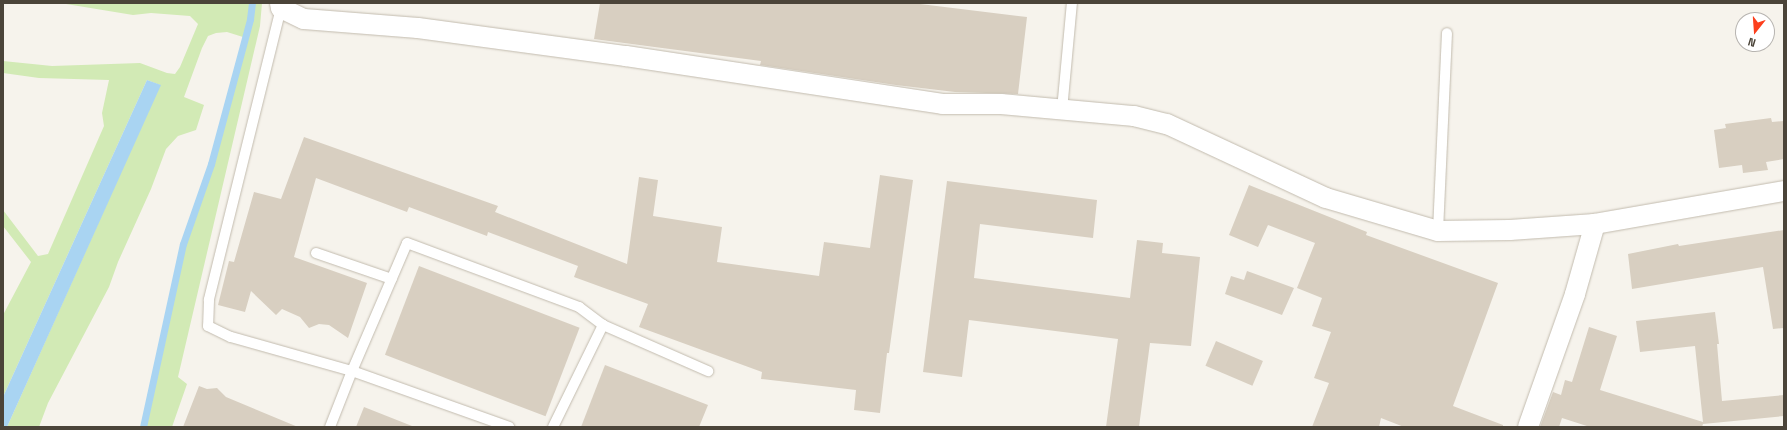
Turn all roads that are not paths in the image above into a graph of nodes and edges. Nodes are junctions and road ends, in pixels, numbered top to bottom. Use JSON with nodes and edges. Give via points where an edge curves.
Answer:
{"nodes":[{"id":1,"x":1072,"y":3,"type":"edge"},
{"id":2,"x":281,"y":5,"type":"edge"},
{"id":3,"x":1447,"y":33,"type":"dead end"},
{"id":4,"x":1062,"y":110,"type":"junction"},
{"id":5,"x":1784,"y":191,"type":"edge"},
{"id":6,"x":1595,"y":224,"type":"junction"},
{"id":7,"x":1438,"y":231,"type":"junction"},
{"id":8,"x":316,"y":253,"type":"dead end"},
{"id":9,"x":392,"y":279,"type":"junction"},
{"id":10,"x":603,"y":325,"type":"junction"},
{"id":11,"x":352,"y":371,"type":"junction"},
{"id":12,"x":708,"y":371,"type":"dead end"},
{"id":13,"x":330,"y":427,"type":"edge"},
{"id":14,"x":509,"y":427,"type":"edge"},
{"id":15,"x":553,"y":427,"type":"edge"},
{"id":16,"x":1528,"y":427,"type":"edge"}],
"edges":[{"from":1,"to":4,"type":"lane"},
{"from":2,"to":4,"type":"street","via":[[304,19],[426,29],[648,59],[942,104],[1001,104]]},
{"from":2,"to":11,"type":"lane","via":[[209,300],[208,326],[231,337]]},
{"from":3,"to":7,"type":"lane"},
{"from":4,"to":7,"type":"street","via":[[1134,116],[1167,124],[1326,198]]},
{"from":5,"to":6,"type":"street"},
{"from":6,"to":7,"type":"street","via":[[1510,230]]},
{"from":6,"to":16,"type":"street","via":[[1575,294]]},
{"from":8,"to":9,"type":"lane"},
{"from":9,"to":10,"type":"lane","via":[[407,243],[579,307]]},
{"from":9,"to":11,"type":"lane"},
{"from":10,"to":12,"type":"lane"},
{"from":10,"to":15,"type":"lane"},
{"from":11,"to":13,"type":"lane"},
{"from":11,"to":14,"type":"lane"}]}
